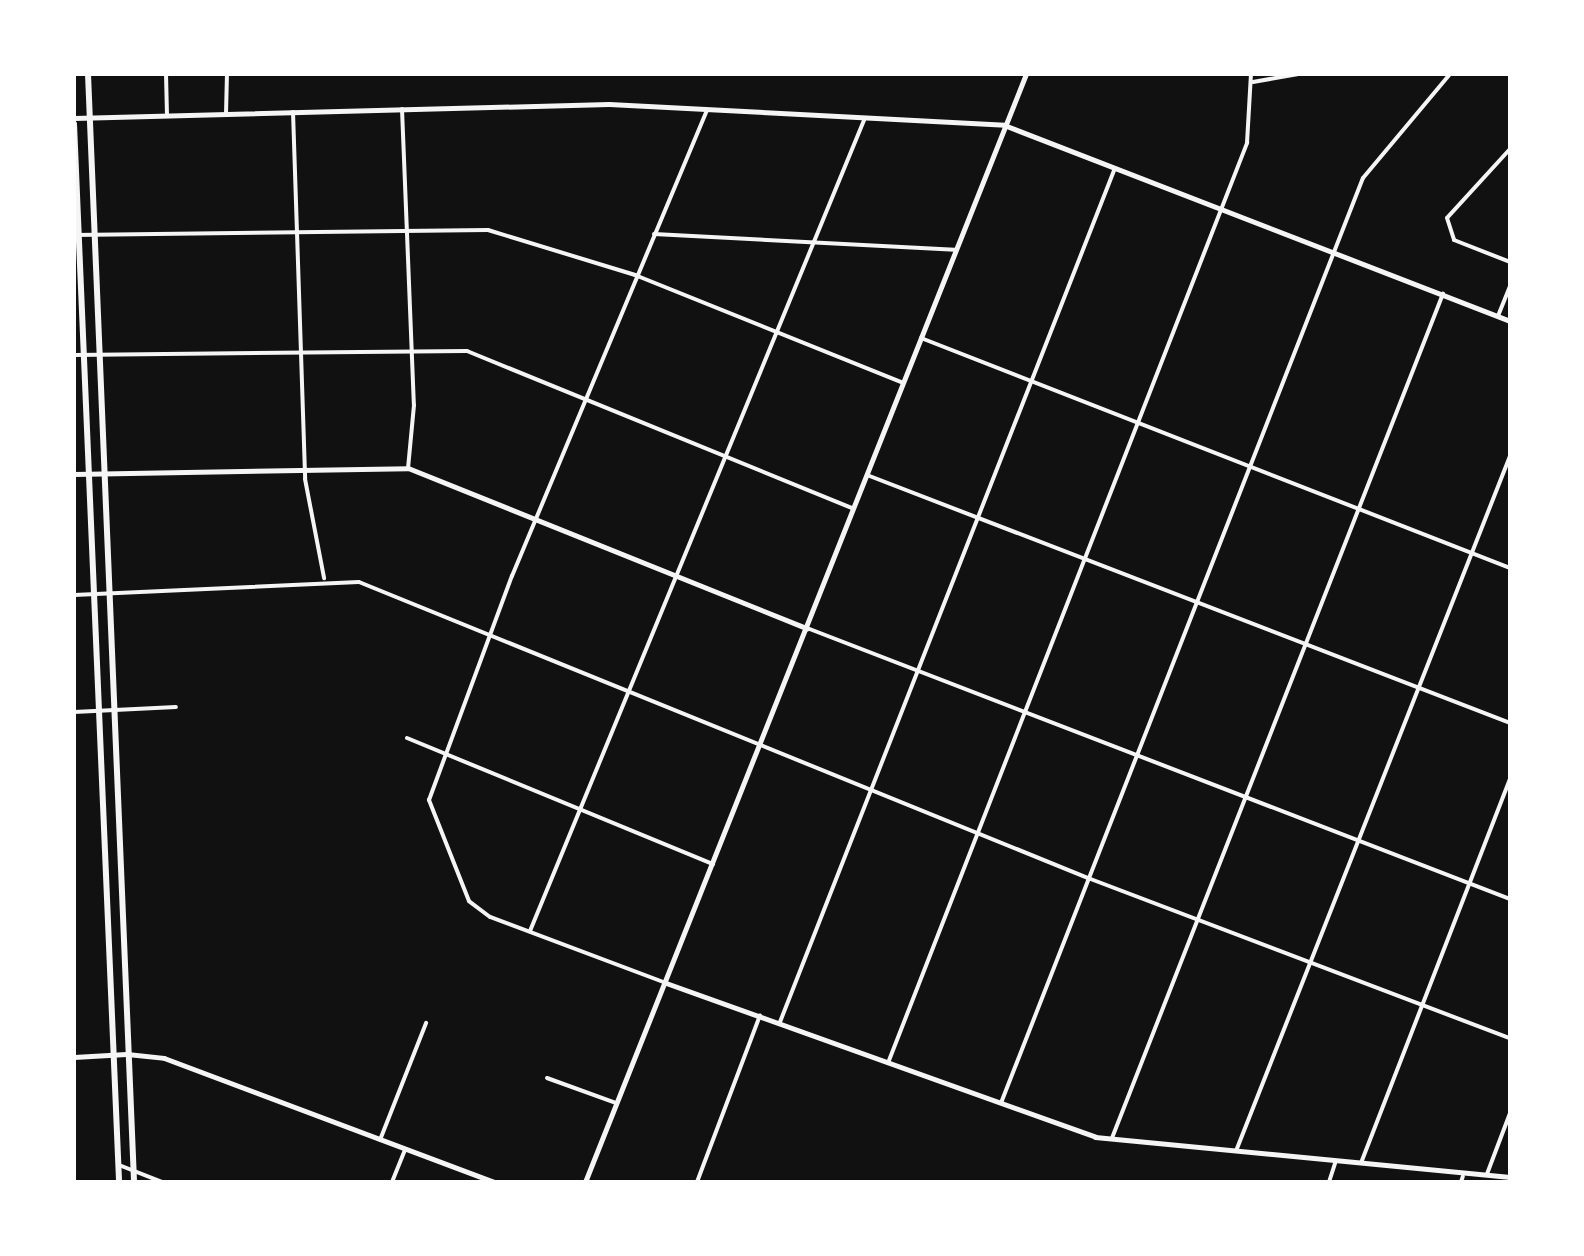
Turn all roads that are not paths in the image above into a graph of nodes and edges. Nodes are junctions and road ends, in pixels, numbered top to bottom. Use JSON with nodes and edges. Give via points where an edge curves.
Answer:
{"nodes":[{"id":1,"x":88,"y":74,"type":"edge"},
{"id":2,"x":166,"y":74,"type":"edge"},
{"id":3,"x":227,"y":74,"type":"edge"},
{"id":4,"x":1026,"y":74,"type":"edge"},
{"id":5,"x":1251,"y":74,"type":"edge"},
{"id":6,"x":1298,"y":74,"type":"edge"},
{"id":7,"x":1450,"y":74,"type":"edge"},
{"id":8,"x":1252,"y":83,"type":"junction"},
{"id":9,"x":708,"y":107,"type":"junction"},
{"id":10,"x":402,"y":109,"type":"junction"},
{"id":11,"x":293,"y":112,"type":"junction"},
{"id":12,"x":226,"y":114,"type":"junction"},
{"id":13,"x":89,"y":116,"type":"junction"},
{"id":14,"x":167,"y":116,"type":"junction"},
{"id":15,"x":866,"y":116,"type":"junction"},
{"id":16,"x":74,"y":121,"type":"edge"},
{"id":17,"x":1004,"y":125,"type":"junction"},
{"id":18,"x":1510,"y":149,"type":"edge"},
{"id":19,"x":1115,"y":168,"type":"junction"},
{"id":20,"x":1222,"y":207,"type":"junction"},
{"id":21,"x":296,"y":230,"type":"junction"},
{"id":22,"x":407,"y":231,"type":"junction"},
{"id":23,"x":654,"y":234,"type":"junction"},
{"id":24,"x":76,"y":235,"type":"edge"},
{"id":25,"x":95,"y":235,"type":"junction"},
{"id":26,"x":812,"y":241,"type":"junction"},
{"id":27,"x":955,"y":250,"type":"junction"},
{"id":28,"x":1333,"y":251,"type":"junction"},
{"id":29,"x":1510,"y":262,"type":"edge"},
{"id":30,"x":635,"y":275,"type":"junction"},
{"id":31,"x":1510,"y":286,"type":"edge"},
{"id":32,"x":1443,"y":294,"type":"junction"},
{"id":33,"x":1498,"y":316,"type":"junction"},
{"id":34,"x":1510,"y":321,"type":"edge"},
{"id":35,"x":773,"y":334,"type":"junction"},
{"id":36,"x":921,"y":338,"type":"junction"},
{"id":37,"x":300,"y":348,"type":"junction"},
{"id":38,"x":412,"y":350,"type":"junction"},
{"id":39,"x":100,"y":353,"type":"junction"},
{"id":40,"x":83,"y":354,"type":"junction"},
{"id":41,"x":74,"y":355,"type":"edge"},
{"id":42,"x":1028,"y":380,"type":"junction"},
{"id":43,"x":903,"y":383,"type":"junction"},
{"id":44,"x":584,"y":397,"type":"junction"},
{"id":45,"x":1139,"y":424,"type":"junction"},
{"id":46,"x":723,"y":455,"type":"junction"},
{"id":47,"x":1510,"y":456,"type":"edge"},
{"id":48,"x":1250,"y":467,"type":"junction"},
{"id":49,"x":408,"y":468,"type":"junction"},
{"id":50,"x":305,"y":470,"type":"junction"},
{"id":51,"x":88,"y":473,"type":"junction"},
{"id":52,"x":104,"y":473,"type":"junction"},
{"id":53,"x":74,"y":474,"type":"edge"},
{"id":54,"x":867,"y":475,"type":"junction"},
{"id":55,"x":1360,"y":506,"type":"junction"},
{"id":56,"x":854,"y":508,"type":"junction"},
{"id":57,"x":537,"y":518,"type":"junction"},
{"id":58,"x":975,"y":518,"type":"junction"},
{"id":59,"x":1471,"y":555,"type":"junction"},
{"id":60,"x":1086,"y":561,"type":"junction"},
{"id":61,"x":1510,"y":568,"type":"edge"},
{"id":62,"x":673,"y":570,"type":"junction"},
{"id":63,"x":324,"y":578,"type":"junction"},
{"id":64,"x":109,"y":594,"type":"junction"},
{"id":65,"x":74,"y":595,"type":"edge"},
{"id":66,"x":92,"y":595,"type":"junction"},
{"id":67,"x":1197,"y":604,"type":"junction"},
{"id":68,"x":807,"y":628,"type":"junction"},
{"id":69,"x":490,"y":630,"type":"junction"},
{"id":70,"x":1306,"y":643,"type":"junction"},
{"id":71,"x":914,"y":667,"type":"junction"},
{"id":72,"x":1420,"y":686,"type":"junction"},
{"id":73,"x":628,"y":688,"type":"junction"},
{"id":74,"x":176,"y":707,"type":"dead end"},
{"id":75,"x":113,"y":710,"type":"junction"},
{"id":76,"x":95,"y":711,"type":"junction"},
{"id":77,"x":1024,"y":711,"type":"junction"},
{"id":78,"x":74,"y":712,"type":"edge"},
{"id":79,"x":1510,"y":723,"type":"edge"},
{"id":80,"x":407,"y":738,"type":"dead end"},
{"id":81,"x":758,"y":746,"type":"junction"},
{"id":82,"x":442,"y":753,"type":"junction"},
{"id":83,"x":1138,"y":754,"type":"junction"},
{"id":84,"x":1510,"y":778,"type":"edge"},
{"id":85,"x":867,"y":790,"type":"junction"},
{"id":86,"x":1248,"y":795,"type":"junction"},
{"id":87,"x":581,"y":808,"type":"junction"},
{"id":88,"x":979,"y":834,"type":"junction"},
{"id":89,"x":1361,"y":839,"type":"junction"},
{"id":90,"x":713,"y":864,"type":"junction"},
{"id":91,"x":1088,"y":878,"type":"junction"},
{"id":92,"x":1469,"y":882,"type":"junction"},
{"id":93,"x":1510,"y":899,"type":"edge"},
{"id":94,"x":1200,"y":916,"type":"junction"},
{"id":95,"x":529,"y":932,"type":"junction"},
{"id":96,"x":1309,"y":960,"type":"junction"},
{"id":97,"x":666,"y":983,"type":"junction"},
{"id":98,"x":1423,"y":1004,"type":"junction"},
{"id":99,"x":760,"y":1015,"type":"junction"},
{"id":100,"x":780,"y":1022,"type":"junction"},
{"id":101,"x":426,"y":1023,"type":"dead end"},
{"id":102,"x":1510,"y":1038,"type":"edge"},
{"id":103,"x":126,"y":1054,"type":"junction"},
{"id":104,"x":111,"y":1055,"type":"junction"},
{"id":105,"x":74,"y":1057,"type":"edge"},
{"id":106,"x":887,"y":1065,"type":"junction"},
{"id":107,"x":547,"y":1078,"type":"dead end"},
{"id":108,"x":616,"y":1103,"type":"junction"},
{"id":109,"x":1000,"y":1105,"type":"junction"},
{"id":110,"x":1510,"y":1113,"type":"edge"},
{"id":111,"x":1112,"y":1138,"type":"junction"},
{"id":112,"x":380,"y":1140,"type":"junction"},
{"id":113,"x":405,"y":1149,"type":"junction"},
{"id":114,"x":1236,"y":1151,"type":"junction"},
{"id":115,"x":1335,"y":1163,"type":"junction"},
{"id":116,"x":119,"y":1165,"type":"junction"},
{"id":117,"x":1360,"y":1165,"type":"junction"},
{"id":118,"x":134,"y":1171,"type":"junction"},
{"id":119,"x":1487,"y":1177,"type":"junction"},
{"id":120,"x":1510,"y":1177,"type":"edge"},
{"id":121,"x":1462,"y":1179,"type":"edge"},
{"id":122,"x":119,"y":1182,"type":"edge"},
{"id":123,"x":134,"y":1182,"type":"edge"},
{"id":124,"x":162,"y":1182,"type":"edge"},
{"id":125,"x":392,"y":1182,"type":"edge"},
{"id":126,"x":494,"y":1182,"type":"edge"},
{"id":127,"x":585,"y":1182,"type":"edge"},
{"id":128,"x":697,"y":1182,"type":"edge"},
{"id":129,"x":1329,"y":1182,"type":"edge"}],
"edges":[{"from":1,"to":13,"type":"main road"},
{"from":2,"to":14,"type":"street"},
{"from":3,"to":12,"type":"street"},
{"from":4,"to":17,"type":"street"},
{"from":5,"to":8,"type":"street"},
{"from":6,"to":8,"type":"street"},
{"from":7,"to":28,"type":"street","via":[[1371,164]]},
{"from":8,"to":20,"type":"street","via":[[1247,143]]},
{"from":9,"to":10,"type":"street"},
{"from":9,"to":15,"type":"street"},
{"from":9,"to":23,"type":"street"},
{"from":10,"to":11,"type":"street"},
{"from":10,"to":22,"type":"street"},
{"from":11,"to":12,"type":"street"},
{"from":11,"to":21,"type":"street"},
{"from":12,"to":14,"type":"street"},
{"from":13,"to":14,"type":"street"},
{"from":13,"to":16,"type":"street"},
{"from":13,"to":25,"type":"main road"},
{"from":15,"to":17,"type":"street"},
{"from":15,"to":26,"type":"street"},
{"from":16,"to":24,"type":"main road"},
{"from":17,"to":19,"type":"street"},
{"from":17,"to":27,"type":"street"},
{"from":18,"to":29,"type":"street","via":[[1447,218],[1454,240]]},
{"from":19,"to":20,"type":"street"},
{"from":19,"to":42,"type":"street"},
{"from":20,"to":28,"type":"street"},
{"from":20,"to":45,"type":"street"},
{"from":21,"to":22,"type":"street"},
{"from":21,"to":25,"type":"street"},
{"from":21,"to":37,"type":"street"},
{"from":22,"to":30,"type":"street","via":[[519,236]]},
{"from":22,"to":38,"type":"street"},
{"from":23,"to":26,"type":"street"},
{"from":23,"to":30,"type":"street"},
{"from":24,"to":25,"type":"street"},
{"from":24,"to":40,"type":"main road"},
{"from":25,"to":39,"type":"main road"},
{"from":26,"to":27,"type":"street"},
{"from":26,"to":35,"type":"street"},
{"from":27,"to":36,"type":"street"},
{"from":28,"to":32,"type":"street"},
{"from":28,"to":48,"type":"street"},
{"from":30,"to":35,"type":"street"},
{"from":30,"to":44,"type":"street"},
{"from":31,"to":33,"type":"street"},
{"from":32,"to":33,"type":"street"},
{"from":32,"to":55,"type":"street"},
{"from":33,"to":34,"type":"street"},
{"from":35,"to":43,"type":"street"},
{"from":35,"to":46,"type":"street"},
{"from":36,"to":42,"type":"street"},
{"from":36,"to":43,"type":"street"},
{"from":37,"to":38,"type":"street"},
{"from":37,"to":39,"type":"street"},
{"from":37,"to":50,"type":"street"},
{"from":38,"to":44,"type":"street","via":[[476,353]]},
{"from":38,"to":49,"type":"street"},
{"from":39,"to":40,"type":"street"},
{"from":39,"to":52,"type":"main road"},
{"from":40,"to":41,"type":"street"},
{"from":40,"to":51,"type":"main road"},
{"from":42,"to":45,"type":"street"},
{"from":42,"to":58,"type":"street"},
{"from":43,"to":54,"type":"street"},
{"from":44,"to":46,"type":"street"},
{"from":44,"to":57,"type":"street"},
{"from":45,"to":48,"type":"street"},
{"from":45,"to":60,"type":"street"},
{"from":46,"to":56,"type":"street"},
{"from":46,"to":62,"type":"street"},
{"from":47,"to":59,"type":"street"},
{"from":48,"to":55,"type":"street"},
{"from":48,"to":67,"type":"street"},
{"from":49,"to":50,"type":"street"},
{"from":49,"to":57,"type":"street"},
{"from":50,"to":52,"type":"street"},
{"from":50,"to":63,"type":"street"},
{"from":51,"to":52,"type":"street"},
{"from":51,"to":53,"type":"street"},
{"from":51,"to":66,"type":"main road"},
{"from":52,"to":64,"type":"main road"},
{"from":54,"to":56,"type":"street"},
{"from":54,"to":58,"type":"street"},
{"from":55,"to":59,"type":"street"},
{"from":55,"to":70,"type":"street"},
{"from":56,"to":68,"type":"street"},
{"from":57,"to":62,"type":"street"},
{"from":57,"to":69,"type":"street"},
{"from":58,"to":60,"type":"street"},
{"from":58,"to":71,"type":"street"},
{"from":59,"to":61,"type":"street"},
{"from":59,"to":72,"type":"street"},
{"from":60,"to":67,"type":"street"},
{"from":60,"to":77,"type":"street"},
{"from":62,"to":68,"type":"street"},
{"from":62,"to":73,"type":"street"},
{"from":63,"to":64,"type":"street","via":[[271,589]]},
{"from":63,"to":69,"type":"street","via":[[359,582]]},
{"from":64,"to":66,"type":"street"},
{"from":64,"to":75,"type":"main road"},
{"from":65,"to":66,"type":"street"},
{"from":66,"to":76,"type":"main road"},
{"from":67,"to":70,"type":"street"},
{"from":67,"to":83,"type":"street"},
{"from":68,"to":71,"type":"street"},
{"from":68,"to":81,"type":"street"},
{"from":69,"to":73,"type":"street"},
{"from":69,"to":82,"type":"street"},
{"from":70,"to":72,"type":"street"},
{"from":70,"to":86,"type":"street"},
{"from":71,"to":77,"type":"street"},
{"from":71,"to":85,"type":"street"},
{"from":72,"to":79,"type":"street"},
{"from":72,"to":89,"type":"street"},
{"from":73,"to":81,"type":"street"},
{"from":73,"to":87,"type":"street"},
{"from":74,"to":75,"type":"street"},
{"from":75,"to":76,"type":"street"},
{"from":75,"to":103,"type":"main road"},
{"from":76,"to":78,"type":"street"},
{"from":76,"to":104,"type":"main road"},
{"from":77,"to":83,"type":"street"},
{"from":77,"to":88,"type":"street"},
{"from":80,"to":82,"type":"street"},
{"from":81,"to":85,"type":"street"},
{"from":81,"to":90,"type":"street"},
{"from":82,"to":87,"type":"street"},
{"from":82,"to":95,"type":"street","via":[[429,800],[469,901]]},
{"from":83,"to":86,"type":"street"},
{"from":83,"to":91,"type":"street"},
{"from":84,"to":92,"type":"street"},
{"from":85,"to":88,"type":"street"},
{"from":85,"to":100,"type":"street"},
{"from":86,"to":89,"type":"street"},
{"from":86,"to":94,"type":"street"},
{"from":87,"to":90,"type":"street"},
{"from":87,"to":95,"type":"street"},
{"from":88,"to":91,"type":"street"},
{"from":88,"to":106,"type":"street"},
{"from":89,"to":92,"type":"street"},
{"from":89,"to":96,"type":"street"},
{"from":90,"to":97,"type":"street"},
{"from":91,"to":94,"type":"street"},
{"from":91,"to":109,"type":"street"},
{"from":92,"to":93,"type":"street"},
{"from":92,"to":98,"type":"street"},
{"from":94,"to":96,"type":"street"},
{"from":94,"to":111,"type":"street"},
{"from":95,"to":97,"type":"street"},
{"from":96,"to":98,"type":"street"},
{"from":96,"to":114,"type":"street"},
{"from":97,"to":99,"type":"street"},
{"from":97,"to":108,"type":"street"},
{"from":98,"to":102,"type":"street"},
{"from":98,"to":117,"type":"street"},
{"from":99,"to":100,"type":"street"},
{"from":99,"to":128,"type":"street"},
{"from":100,"to":106,"type":"street"},
{"from":101,"to":112,"type":"street"},
{"from":103,"to":104,"type":"street"},
{"from":103,"to":112,"type":"street","via":[[164,1058]]},
{"from":103,"to":118,"type":"main road"},
{"from":104,"to":105,"type":"street"},
{"from":104,"to":116,"type":"main road"},
{"from":106,"to":109,"type":"street"},
{"from":107,"to":108,"type":"street"},
{"from":108,"to":127,"type":"street"},
{"from":109,"to":111,"type":"street"},
{"from":110,"to":119,"type":"street"},
{"from":111,"to":114,"type":"street"},
{"from":112,"to":113,"type":"street"},
{"from":113,"to":125,"type":"street"},
{"from":113,"to":126,"type":"street"},
{"from":114,"to":115,"type":"street"},
{"from":115,"to":117,"type":"street"},
{"from":115,"to":129,"type":"street"},
{"from":116,"to":118,"type":"street"},
{"from":116,"to":122,"type":"main road"},
{"from":117,"to":121,"type":"street"},
{"from":118,"to":123,"type":"main road"},
{"from":118,"to":124,"type":"street"},
{"from":119,"to":120,"type":"street"},
{"from":119,"to":121,"type":"street"}]}
